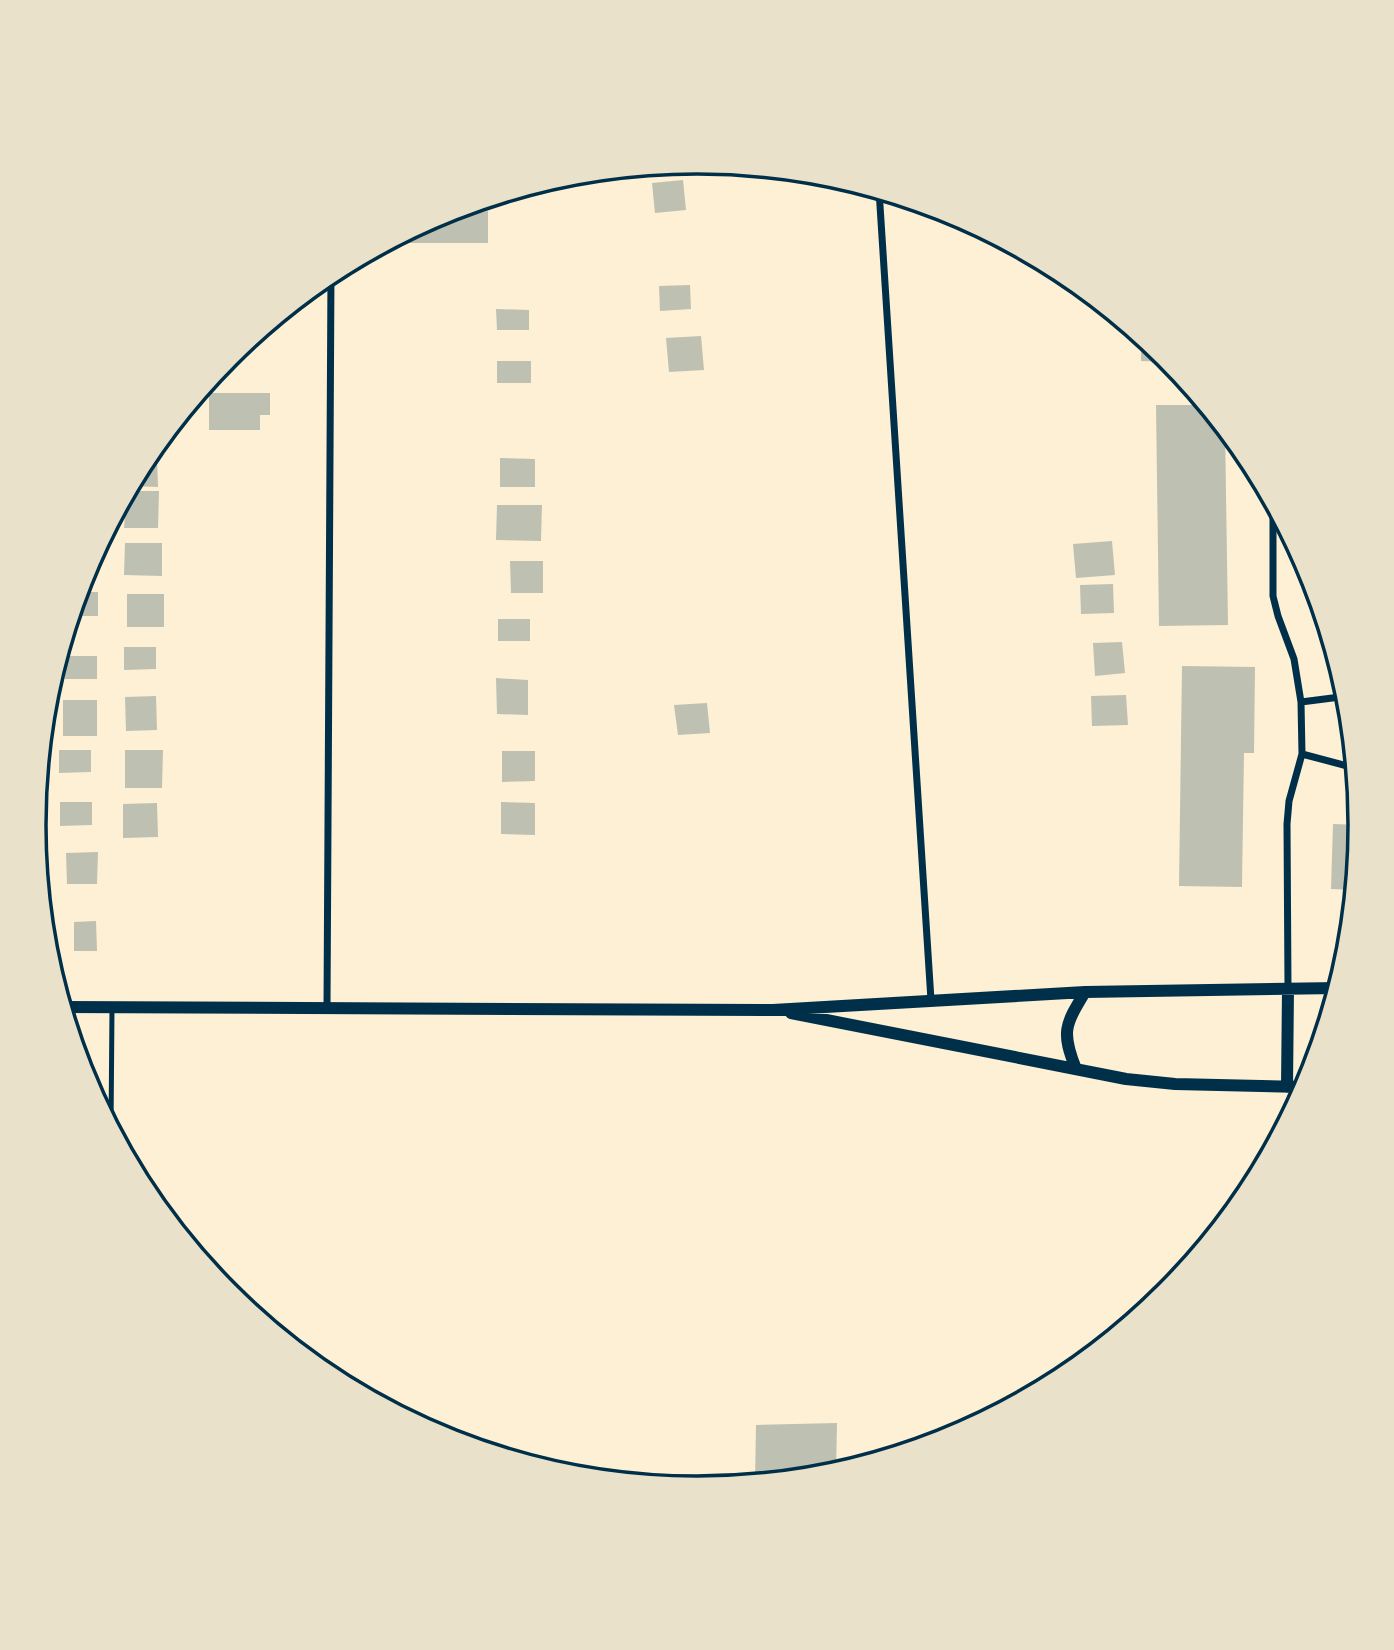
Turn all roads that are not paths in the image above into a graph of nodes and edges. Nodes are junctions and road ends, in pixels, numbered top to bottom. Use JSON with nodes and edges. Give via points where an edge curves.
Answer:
{"nodes":[{"id":1,"x":880,"y":200,"type":"edge"},
{"id":2,"x":331,"y":286,"type":"edge"},
{"id":3,"x":1273,"y":522,"type":"edge"},
{"id":4,"x":1336,"y":698,"type":"edge"},
{"id":5,"x":1301,"y":702,"type":"junction"},
{"id":6,"x":1302,"y":754,"type":"junction"},
{"id":7,"x":1345,"y":765,"type":"edge"},
{"id":8,"x":1327,"y":988,"type":"edge"},
{"id":9,"x":1288,"y":989,"type":"junction"},
{"id":10,"x":1085,"y":992,"type":"junction"},
{"id":11,"x":931,"y":1000,"type":"junction"},
{"id":12,"x":72,"y":1007,"type":"edge"},
{"id":13,"x":112,"y":1007,"type":"junction"},
{"id":14,"x":327,"y":1007,"type":"junction"},
{"id":15,"x":773,"y":1010,"type":"junction"},
{"id":16,"x":1076,"y":1069,"type":"junction"},
{"id":17,"x":1287,"y":1087,"type":"junction"},
{"id":18,"x":1293,"y":1087,"type":"edge"},
{"id":19,"x":111,"y":1109,"type":"edge"}],
"edges":[{"from":1,"to":11,"type":"street"},
{"from":2,"to":14,"type":"street"},
{"from":3,"to":5,"type":"street","via":[[1273,596],[1294,659]]},
{"from":4,"to":5,"type":"street"},
{"from":5,"to":6,"type":"street"},
{"from":6,"to":7,"type":"street"},
{"from":6,"to":9,"type":"street","via":[[1287,824]]},
{"from":8,"to":9,"type":"street"},
{"from":9,"to":10,"type":"street"},
{"from":9,"to":17,"type":"street"},
{"from":10,"to":11,"type":"street"},
{"from":10,"to":16,"type":"street","via":[[1066,1033]]},
{"from":11,"to":15,"type":"street"},
{"from":12,"to":13,"type":"street"},
{"from":13,"to":14,"type":"street"},
{"from":13,"to":19,"type":"lane"},
{"from":14,"to":15,"type":"street"},
{"from":15,"to":16,"type":"street"},
{"from":16,"to":17,"type":"street","via":[[1175,1084]]},
{"from":17,"to":18,"type":"street"}]}
